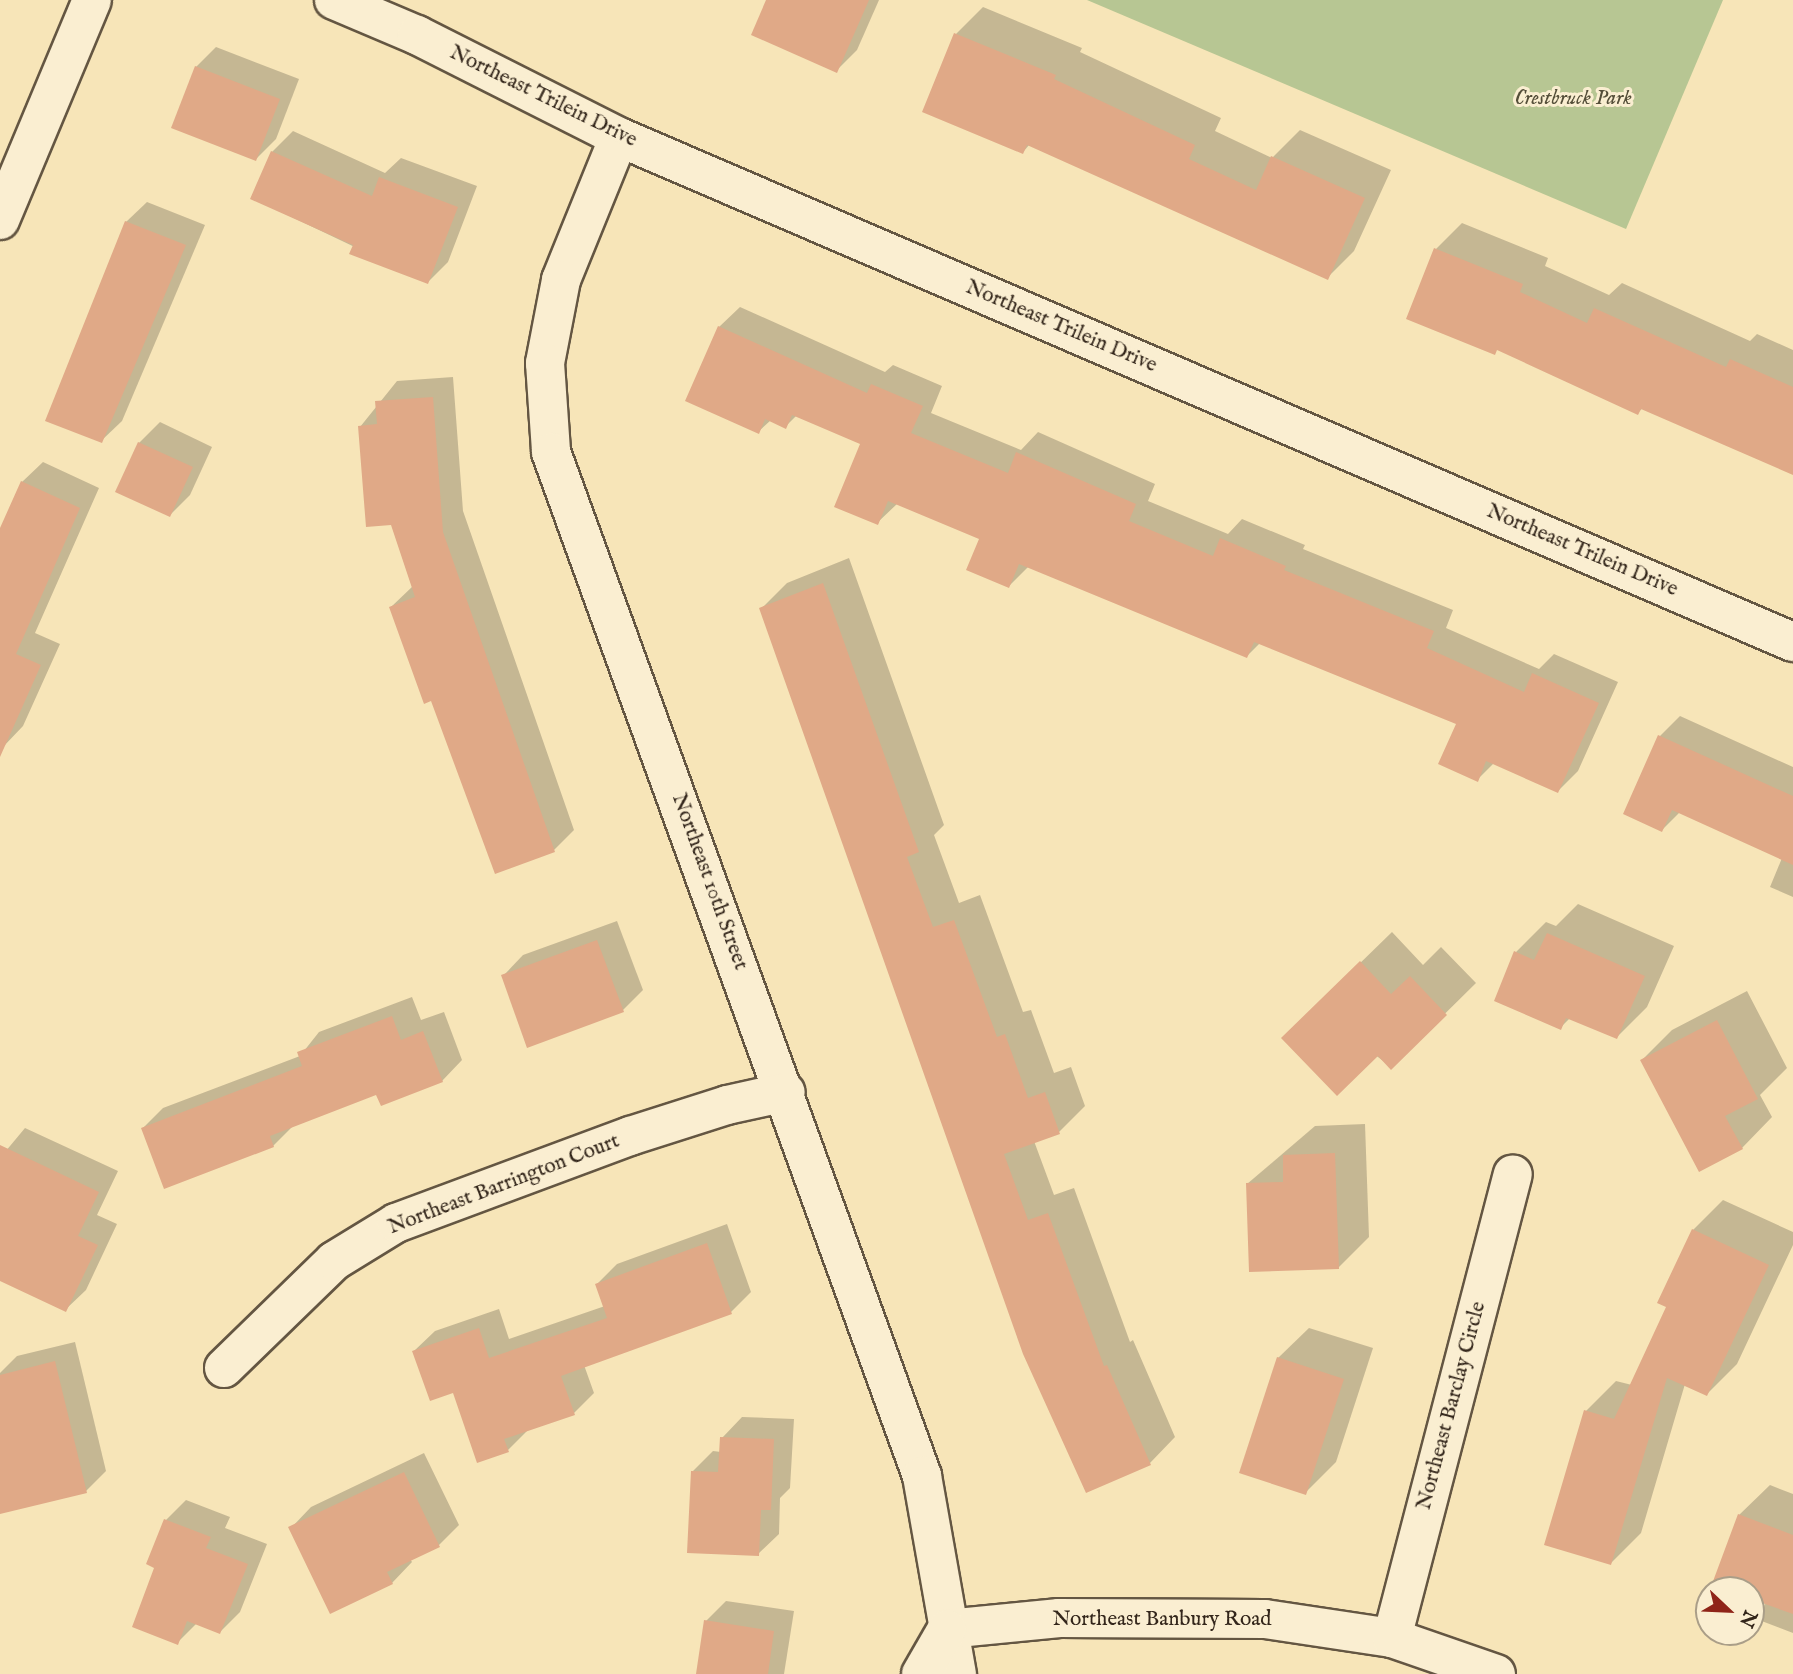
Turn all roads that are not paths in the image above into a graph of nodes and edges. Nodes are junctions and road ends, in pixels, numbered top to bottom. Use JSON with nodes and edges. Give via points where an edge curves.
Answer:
{"nodes":[{"id":1,"x":92,"y":0,"type":"edge"},
{"id":2,"x":334,"y":0,"type":"edge"},
{"id":3,"x":619,"y":136,"type":"junction"},
{"id":4,"x":0,"y":220,"type":"edge"},
{"id":5,"x":1793,"y":642,"type":"edge"},
{"id":6,"x":786,"y":1092,"type":"junction"},
{"id":7,"x":1513,"y":1175,"type":"dead end"},
{"id":8,"x":223,"y":1368,"type":"dead end"},
{"id":9,"x":947,"y":1629,"type":"junction"},
{"id":10,"x":1392,"y":1638,"type":"junction"},
{"id":11,"x":920,"y":1674,"type":"edge"},
{"id":12,"x":957,"y":1674,"type":"edge"},
{"id":13,"x":1496,"y":1674,"type":"edge"}],
"edges":[{"from":1,"to":4,"type":"street"},
{"from":2,"to":3,"type":"street","name":"Northeast Trilein Drive","via":[[417,35]]},
{"from":3,"to":5,"type":"street","name":"Northeast Trilein Drive"},
{"from":3,"to":6,"type":"street","name":"Northeast 10th Street","via":[[561,280],[545,363],[551,452]]},
{"from":6,"to":8,"type":"street","name":"Northeast Barrington Court","via":[[727,1105],[630,1136],[396,1223],[334,1261]]},
{"from":6,"to":9,"type":"street","name":"Northeast 10th Street","via":[[922,1476]]},
{"from":7,"to":10,"type":"street","name":"Northeast Barclay Circle"},
{"from":9,"to":10,"type":"street","name":"Northeast Banbury Road","via":[[1059,1618],[1265,1619]]},
{"from":9,"to":11,"type":"street"},
{"from":9,"to":12,"type":"street","name":"Northeast 10th Street"},
{"from":10,"to":13,"type":"street","name":"Northeast Banbury Road"}]}
